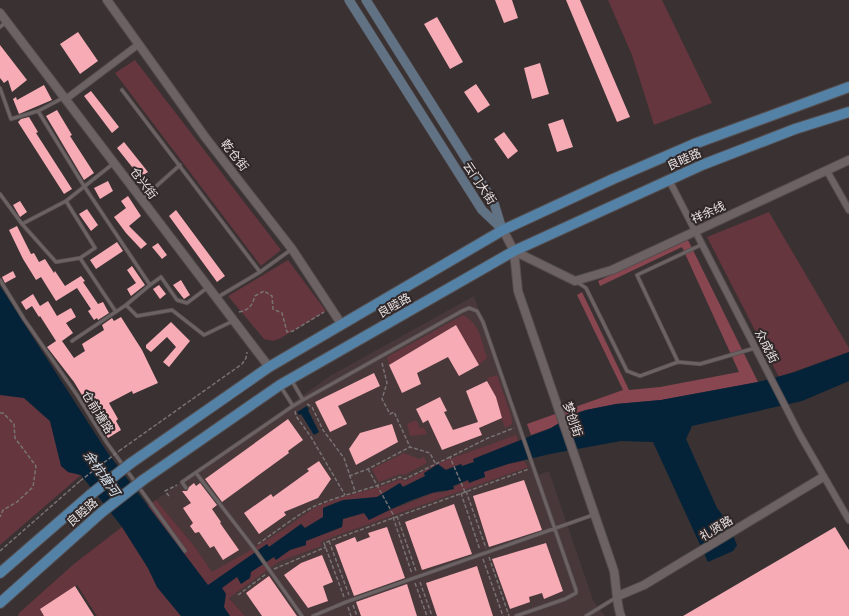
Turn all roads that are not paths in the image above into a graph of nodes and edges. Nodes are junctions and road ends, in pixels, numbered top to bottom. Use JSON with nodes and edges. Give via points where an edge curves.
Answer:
{"nodes":[{"id":1,"x":107,"y":0,"type":"edge"},
{"id":2,"x":349,"y":0,"type":"edge"},
{"id":3,"x":366,"y":0,"type":"edge"},
{"id":4,"x":0,"y":13,"type":"edge"},
{"id":5,"x":3,"y":24,"type":"edge"},
{"id":6,"x":139,"y":44,"type":"junction"},
{"id":7,"x":0,"y":88,"type":"edge"},
{"id":8,"x":849,"y":88,"type":"edge"},
{"id":9,"x":122,"y":90,"type":"dead end"},
{"id":10,"x":65,"y":98,"type":"junction"},
{"id":11,"x":38,"y":111,"type":"junction"},
{"id":12,"x":849,"y":112,"type":"edge"},
{"id":13,"x":849,"y":160,"type":"edge"},
{"id":14,"x":114,"y":163,"type":"junction"},
{"id":15,"x":180,"y":165,"type":"junction"},
{"id":16,"x":827,"y":171,"type":"junction"},
{"id":17,"x":669,"y":180,"type":"junction"},
{"id":18,"x":84,"y":186,"type":"junction"},
{"id":19,"x":0,"y":194,"type":"edge"},
{"id":20,"x":141,"y":199,"type":"junction"},
{"id":21,"x":66,"y":201,"type":"junction"},
{"id":22,"x":849,"y":210,"type":"edge"},
{"id":23,"x":22,"y":224,"type":"junction"},
{"id":24,"x":503,"y":230,"type":"junction"},
{"id":25,"x":696,"y":230,"type":"junction"},
{"id":26,"x":703,"y":244,"type":"junction"},
{"id":27,"x":292,"y":249,"type":"junction"},
{"id":28,"x":514,"y":251,"type":"junction"},
{"id":29,"x":80,"y":258,"type":"junction"},
{"id":30,"x":260,"y":272,"type":"junction"},
{"id":31,"x":0,"y":280,"type":"edge"},
{"id":32,"x":575,"y":281,"type":"junction"},
{"id":33,"x":150,"y":285,"type":"junction"},
{"id":34,"x":208,"y":287,"type":"junction"},
{"id":35,"x":216,"y":298,"type":"junction"},
{"id":36,"x":126,"y":304,"type":"junction"},
{"id":37,"x":116,"y":312,"type":"junction"},
{"id":38,"x":233,"y":321,"type":"junction"},
{"id":39,"x":342,"y":325,"type":"junction"},
{"id":40,"x":72,"y":340,"type":"dead end"},
{"id":41,"x":755,"y":348,"type":"junction"},
{"id":42,"x":678,"y":362,"type":"junction"},
{"id":43,"x":269,"y":367,"type":"junction"},
{"id":44,"x":291,"y":379,"type":"junction"},
{"id":45,"x":280,"y":385,"type":"junction"},
{"id":46,"x":303,"y":400,"type":"junction"},
{"id":47,"x":293,"y":406,"type":"junction"},
{"id":48,"x":196,"y":473,"type":"junction"},
{"id":49,"x":823,"y":477,"type":"junction"},
{"id":50,"x":186,"y":488,"type":"dead end"},
{"id":51,"x":595,"y":514,"type":"junction"},
{"id":52,"x":849,"y":520,"type":"edge"},
{"id":53,"x":556,"y":528,"type":"junction"},
{"id":54,"x":185,"y":551,"type":"dead end"},
{"id":55,"x":0,"y":573,"type":"edge"},
{"id":56,"x":618,"y":596,"type":"junction"},
{"id":57,"x":0,"y":603,"type":"edge"},
{"id":58,"x":302,"y":616,"type":"edge"},
{"id":59,"x":313,"y":616,"type":"edge"},
{"id":60,"x":516,"y":616,"type":"edge"},
{"id":61,"x":586,"y":616,"type":"edge"},
{"id":62,"x":621,"y":616,"type":"edge"}],
"edges":[{"from":1,"to":6,"type":"street","name":"乾仓街"},
{"from":2,"to":24,"type":"main road","name":"云门大街","via":[[482,210]]},
{"from":3,"to":24,"type":"main road","name":"云门大街","via":[[494,203]]},
{"from":4,"to":5,"type":"street","name":"仓兴街"},
{"from":5,"to":10,"type":"street","name":"仓兴街"},
{"from":6,"to":10,"type":"street"},
{"from":6,"to":27,"type":"street","name":"乾仓街","via":[[205,137]]},
{"from":7,"to":11,"type":"lane","via":[[11,119]]},
{"from":8,"to":24,"type":"main road","name":"良睦路","via":[[694,144],[613,178]]},
{"from":9,"to":15,"type":"lane"},
{"from":10,"to":11,"type":"lane"},
{"from":10,"to":14,"type":"street","name":"仓兴街"},
{"from":11,"to":18,"type":"lane"},
{"from":12,"to":17,"type":"main road","name":"良睦路","via":[[788,132]]},
{"from":13,"to":16,"type":"street","name":"祥余线"},
{"from":14,"to":18,"type":"lane"},
{"from":14,"to":20,"type":"street","name":"仓兴街"},
{"from":15,"to":20,"type":"lane"},
{"from":15,"to":30,"type":"lane"},
{"from":16,"to":22,"type":"street"},
{"from":16,"to":25,"type":"street","name":"祥余线"},
{"from":17,"to":25,"type":"street","name":"众成街"},
{"from":17,"to":28,"type":"main road","name":"良睦路"},
{"from":18,"to":21,"type":"lane"},
{"from":18,"to":33,"type":"lane"},
{"from":19,"to":23,"type":"lane"},
{"from":20,"to":34,"type":"street","name":"仓兴街"},
{"from":21,"to":23,"type":"lane"},
{"from":21,"to":29,"type":"lane","via":[[96,248]]},
{"from":23,"to":29,"type":"lane","via":[[56,262]]},
{"from":24,"to":28,"type":"street","name":"梦创街"},
{"from":24,"to":39,"type":"main road","name":"良睦路"},
{"from":25,"to":26,"type":"street","name":"众成街"},
{"from":25,"to":32,"type":"street","name":"祥余线","via":[[612,270]]},
{"from":26,"to":41,"type":"street","name":"众成街"},
{"from":26,"to":42,"type":"lane","via":[[637,274]]},
{"from":27,"to":30,"type":"lane"},
{"from":27,"to":39,"type":"street","name":"乾仓街"},
{"from":28,"to":32,"type":"street"},
{"from":28,"to":44,"type":"main road","name":"良睦路"},
{"from":28,"to":51,"type":"street","name":"梦创街","via":[[518,291]]},
{"from":29,"to":37,"type":"lane"},
{"from":30,"to":35,"type":"lane"},
{"from":31,"to":54,"type":"lane","name":"仓前塘路","via":[[106,443]]},
{"from":32,"to":42,"type":"lane","via":[[586,288],[627,371],[640,376]]},
{"from":33,"to":34,"type":"lane","via":[[161,277],[177,300],[187,303]]},
{"from":33,"to":36,"type":"lane"},
{"from":34,"to":35,"type":"street","name":"仓兴街"},
{"from":35,"to":38,"type":"street","name":"仓兴街"},
{"from":36,"to":37,"type":"lane"},
{"from":36,"to":38,"type":"lane","via":[[137,316],[172,310],[204,335]]},
{"from":37,"to":40,"type":"lane"},
{"from":38,"to":43,"type":"street","name":"仓兴街"},
{"from":39,"to":43,"type":"main road","name":"良睦路"},
{"from":41,"to":42,"type":"lane","via":[[700,364]]},
{"from":41,"to":49,"type":"street","name":"众成街"},
{"from":43,"to":55,"type":"main road","name":"良睦路","bridge":true,"via":[[131,463]]},
{"from":44,"to":45,"type":"main road","name":"良睦路"},
{"from":44,"to":46,"type":"lane"},
{"from":45,"to":47,"type":"lane"},
{"from":45,"to":57,"type":"main road","name":"良睦路","bridge":true,"via":[[143,480],[102,512]]},
{"from":46,"to":47,"type":"lane"},
{"from":46,"to":53,"type":"lane","via":[[462,311],[469,308],[477,311]]},
{"from":47,"to":48,"type":"lane"},
{"from":48,"to":50,"type":"lane","via":[[182,482]]},
{"from":48,"to":58,"type":"lane"},
{"from":49,"to":52,"type":"street","name":"众成街"},
{"from":49,"to":56,"type":"street","name":"礼贤路","via":[[644,585]]},
{"from":51,"to":53,"type":"lane"},
{"from":51,"to":56,"type":"street","name":"梦创街","via":[[614,571]]},
{"from":53,"to":59,"type":"lane","via":[[351,600]]},
{"from":53,"to":60,"type":"lane","via":[[576,593]]},
{"from":56,"to":61,"type":"lane"},
{"from":56,"to":62,"type":"street","name":"梦创街","via":[[618,611]]}]}
